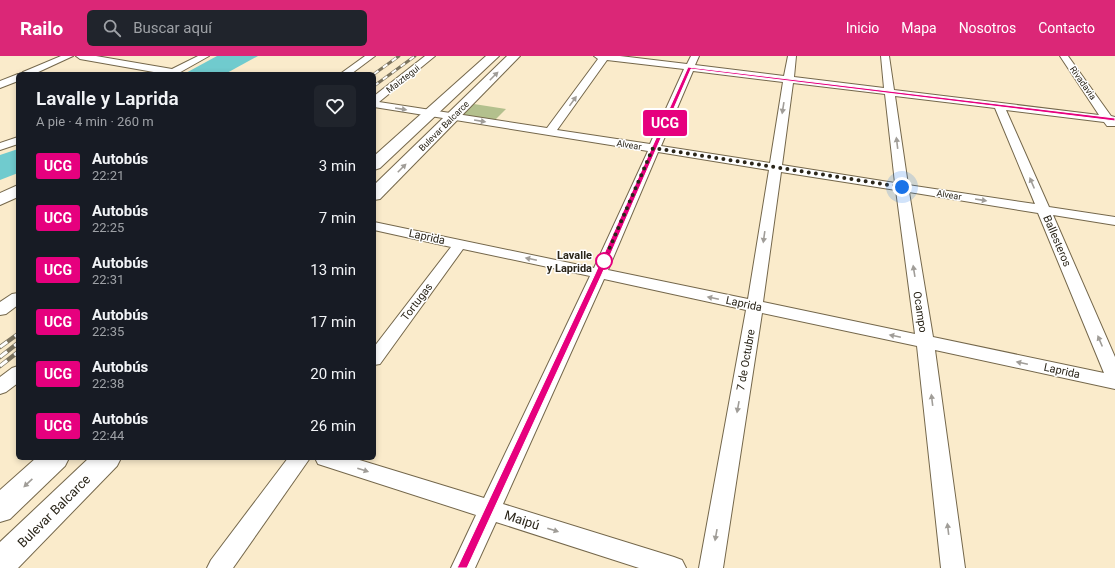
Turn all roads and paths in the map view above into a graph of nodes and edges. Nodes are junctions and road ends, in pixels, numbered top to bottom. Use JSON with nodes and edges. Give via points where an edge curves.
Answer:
{"nodes":[{"id":1,"x":69,"y":56,"type":"edge"},
{"id":2,"x":80,"y":56,"type":"edge"},
{"id":3,"x":205,"y":56,"type":"edge"},
{"id":4,"x":371,"y":56,"type":"edge"},
{"id":5,"x":431,"y":56,"type":"edge"},
{"id":6,"x":493,"y":56,"type":"edge"},
{"id":7,"x":514,"y":56,"type":"edge"},
{"id":8,"x":603,"y":56,"type":"edge"},
{"id":9,"x":792,"y":56,"type":"edge"},
{"id":10,"x":885,"y":56,"type":"edge"},
{"id":11,"x":1064,"y":56,"type":"edge"},
{"id":12,"x":692,"y":62,"type":"edge"},
{"id":13,"x":31,"y":72,"type":"edge"},
{"id":14,"x":166,"y":72,"type":"edge"},
{"id":15,"x":173,"y":72,"type":"edge"},
{"id":16,"x":348,"y":72,"type":"edge"},
{"id":17,"x":16,"y":78,"type":"edge"},
{"id":18,"x":788,"y":80,"type":"junction"},
{"id":19,"x":0,"y":85,"type":"edge"},
{"id":20,"x":891,"y":92,"type":"junction"},
{"id":21,"x":376,"y":99,"type":"edge"},
{"id":22,"x":376,"y":104,"type":"edge"},
{"id":23,"x":999,"y":105,"type":"junction"},
{"id":24,"x":429,"y":113,"type":"junction"},
{"id":25,"x":453,"y":117,"type":"junction"},
{"id":26,"x":1111,"y":119,"type":"edge"},
{"id":27,"x":1115,"y":129,"type":"edge"},
{"id":28,"x":550,"y":132,"type":"junction"},
{"id":29,"x":16,"y":142,"type":"edge"},
{"id":30,"x":653,"y":148,"type":"junction"},
{"id":31,"x":7,"y":149,"type":"edge"},
{"id":32,"x":376,"y":163,"type":"edge"},
{"id":33,"x":774,"y":167,"type":"junction"},
{"id":34,"x":902,"y":187,"type":"junction"},
{"id":35,"x":16,"y":191,"type":"edge"},
{"id":36,"x":376,"y":193,"type":"edge"},
{"id":37,"x":0,"y":200,"type":"edge"},
{"id":38,"x":1043,"y":210,"type":"junction"},
{"id":39,"x":1115,"y":221,"type":"edge"},
{"id":40,"x":376,"y":226,"type":"edge"},
{"id":41,"x":460,"y":244,"type":"junction"},
{"id":42,"x":599,"y":274,"type":"junction"},
{"id":43,"x":16,"y":299,"type":"edge"},
{"id":44,"x":755,"y":306,"type":"junction"},
{"id":45,"x":0,"y":310,"type":"edge"},
{"id":46,"x":925,"y":342,"type":"junction"},
{"id":47,"x":376,"y":357,"type":"edge"},
{"id":48,"x":16,"y":375,"type":"edge"},
{"id":49,"x":1115,"y":377,"type":"edge"},
{"id":50,"x":1115,"y":382,"type":"edge"},
{"id":51,"x":0,"y":387,"type":"edge"},
{"id":52,"x":53,"y":460,"type":"edge"},
{"id":53,"x":105,"y":460,"type":"edge"},
{"id":54,"x":299,"y":460,"type":"edge"},
{"id":55,"x":331,"y":460,"type":"edge"},
{"id":56,"x":0,"y":509,"type":"edge"},
{"id":57,"x":489,"y":510,"type":"junction"},
{"id":58,"x":0,"y":564,"type":"edge"},
{"id":59,"x":219,"y":568,"type":"edge"},
{"id":60,"x":463,"y":568,"type":"edge"},
{"id":61,"x":674,"y":568,"type":"edge"},
{"id":62,"x":710,"y":568,"type":"edge"},
{"id":63,"x":953,"y":568,"type":"edge"}],
"edges":[{"from":1,"to":13,"type":"street"},
{"from":2,"to":14,"type":"street"},
{"from":3,"to":15,"type":"street"},
{"from":4,"to":16,"type":"street"},
{"from":5,"to":21,"type":"street","name":"Maiztegui"},
{"from":6,"to":24,"type":"main road","name":"Bulevar Balcarce"},
{"from":25,"to":7,"type":"main road","name":"Bulevar Balcarce","one_way":true},
{"from":8,"to":12,"type":"street"},
{"from":28,"to":8,"type":"street","one_way":true},
{"from":9,"to":18,"type":"street","name":"7 de Octubre"},
{"from":10,"to":20,"type":"street","name":"Ocampo"},
{"from":11,"to":26,"type":"street","name":"Rivadavia"},
{"from":12,"to":18,"type":"street"},
{"from":12,"to":30,"type":"street"},
{"from":17,"to":19,"type":"street"},
{"from":18,"to":20,"type":"street"},
{"from":18,"to":33,"type":"street","name":"7 de Octubre","one_way":true},
{"from":20,"to":23,"type":"street"},
{"from":34,"to":20,"type":"street","name":"Ocampo","one_way":true},
{"from":22,"to":24,"type":"street","name":"Alvear","one_way":true},
{"from":23,"to":26,"type":"street"},
{"from":38,"to":23,"type":"street","name":"Ballesteros","one_way":true},
{"from":24,"to":25,"type":"street","name":"Alvear"},
{"from":24,"to":32,"type":"main road","name":"Bulevar Balcarce"},
{"from":25,"to":28,"type":"street","name":"Alvear","one_way":true},
{"from":36,"to":25,"type":"main road","name":"Bulevar Balcarce","one_way":true},
{"from":26,"to":27,"type":"street","name":"Rivadavia"},
{"from":28,"to":30,"type":"street","name":"Alvear"},
{"from":29,"to":31,"type":"street"},
{"from":30,"to":33,"type":"street","name":"Alvear"},
{"from":30,"to":42,"type":"street"},
{"from":33,"to":34,"type":"street","name":"Alvear"},
{"from":33,"to":44,"type":"street","name":"7 de Octubre","one_way":true},
{"from":34,"to":38,"type":"street","name":"Alvear","one_way":true},
{"from":46,"to":34,"type":"street","name":"Ocampo","one_way":true},
{"from":35,"to":37,"type":"main road"},
{"from":38,"to":39,"type":"street","name":"Alvear"},
{"from":49,"to":38,"type":"street","name":"Ballesteros","one_way":true},
{"from":40,"to":41,"type":"street","name":"Laprida"},
{"from":42,"to":41,"type":"street","name":"Laprida","one_way":true},
{"from":41,"to":47,"type":"street","name":"Tortugas"},
{"from":44,"to":42,"type":"street","name":"Laprida","one_way":true},
{"from":42,"to":57,"type":"street"},
{"from":43,"to":45,"type":"street"},
{"from":46,"to":44,"type":"street","name":"Laprida","one_way":true},
{"from":44,"to":62,"type":"street","name":"7 de Octubre","one_way":true},
{"from":50,"to":46,"type":"street","name":"Laprida","one_way":true},
{"from":63,"to":46,"type":"street","name":"Ocampo","one_way":true},
{"from":48,"to":51,"type":"street"},
{"from":52,"to":56,"type":"main road","one_way":true},
{"from":53,"to":58,"type":"main road","name":"Bulevar Balcarce"},
{"from":54,"to":59,"type":"street"},
{"from":55,"to":57,"type":"street","name":"Maipú","one_way":true},
{"from":57,"to":60,"type":"street"},
{"from":57,"to":61,"type":"street","name":"Maipú","one_way":true}]}
